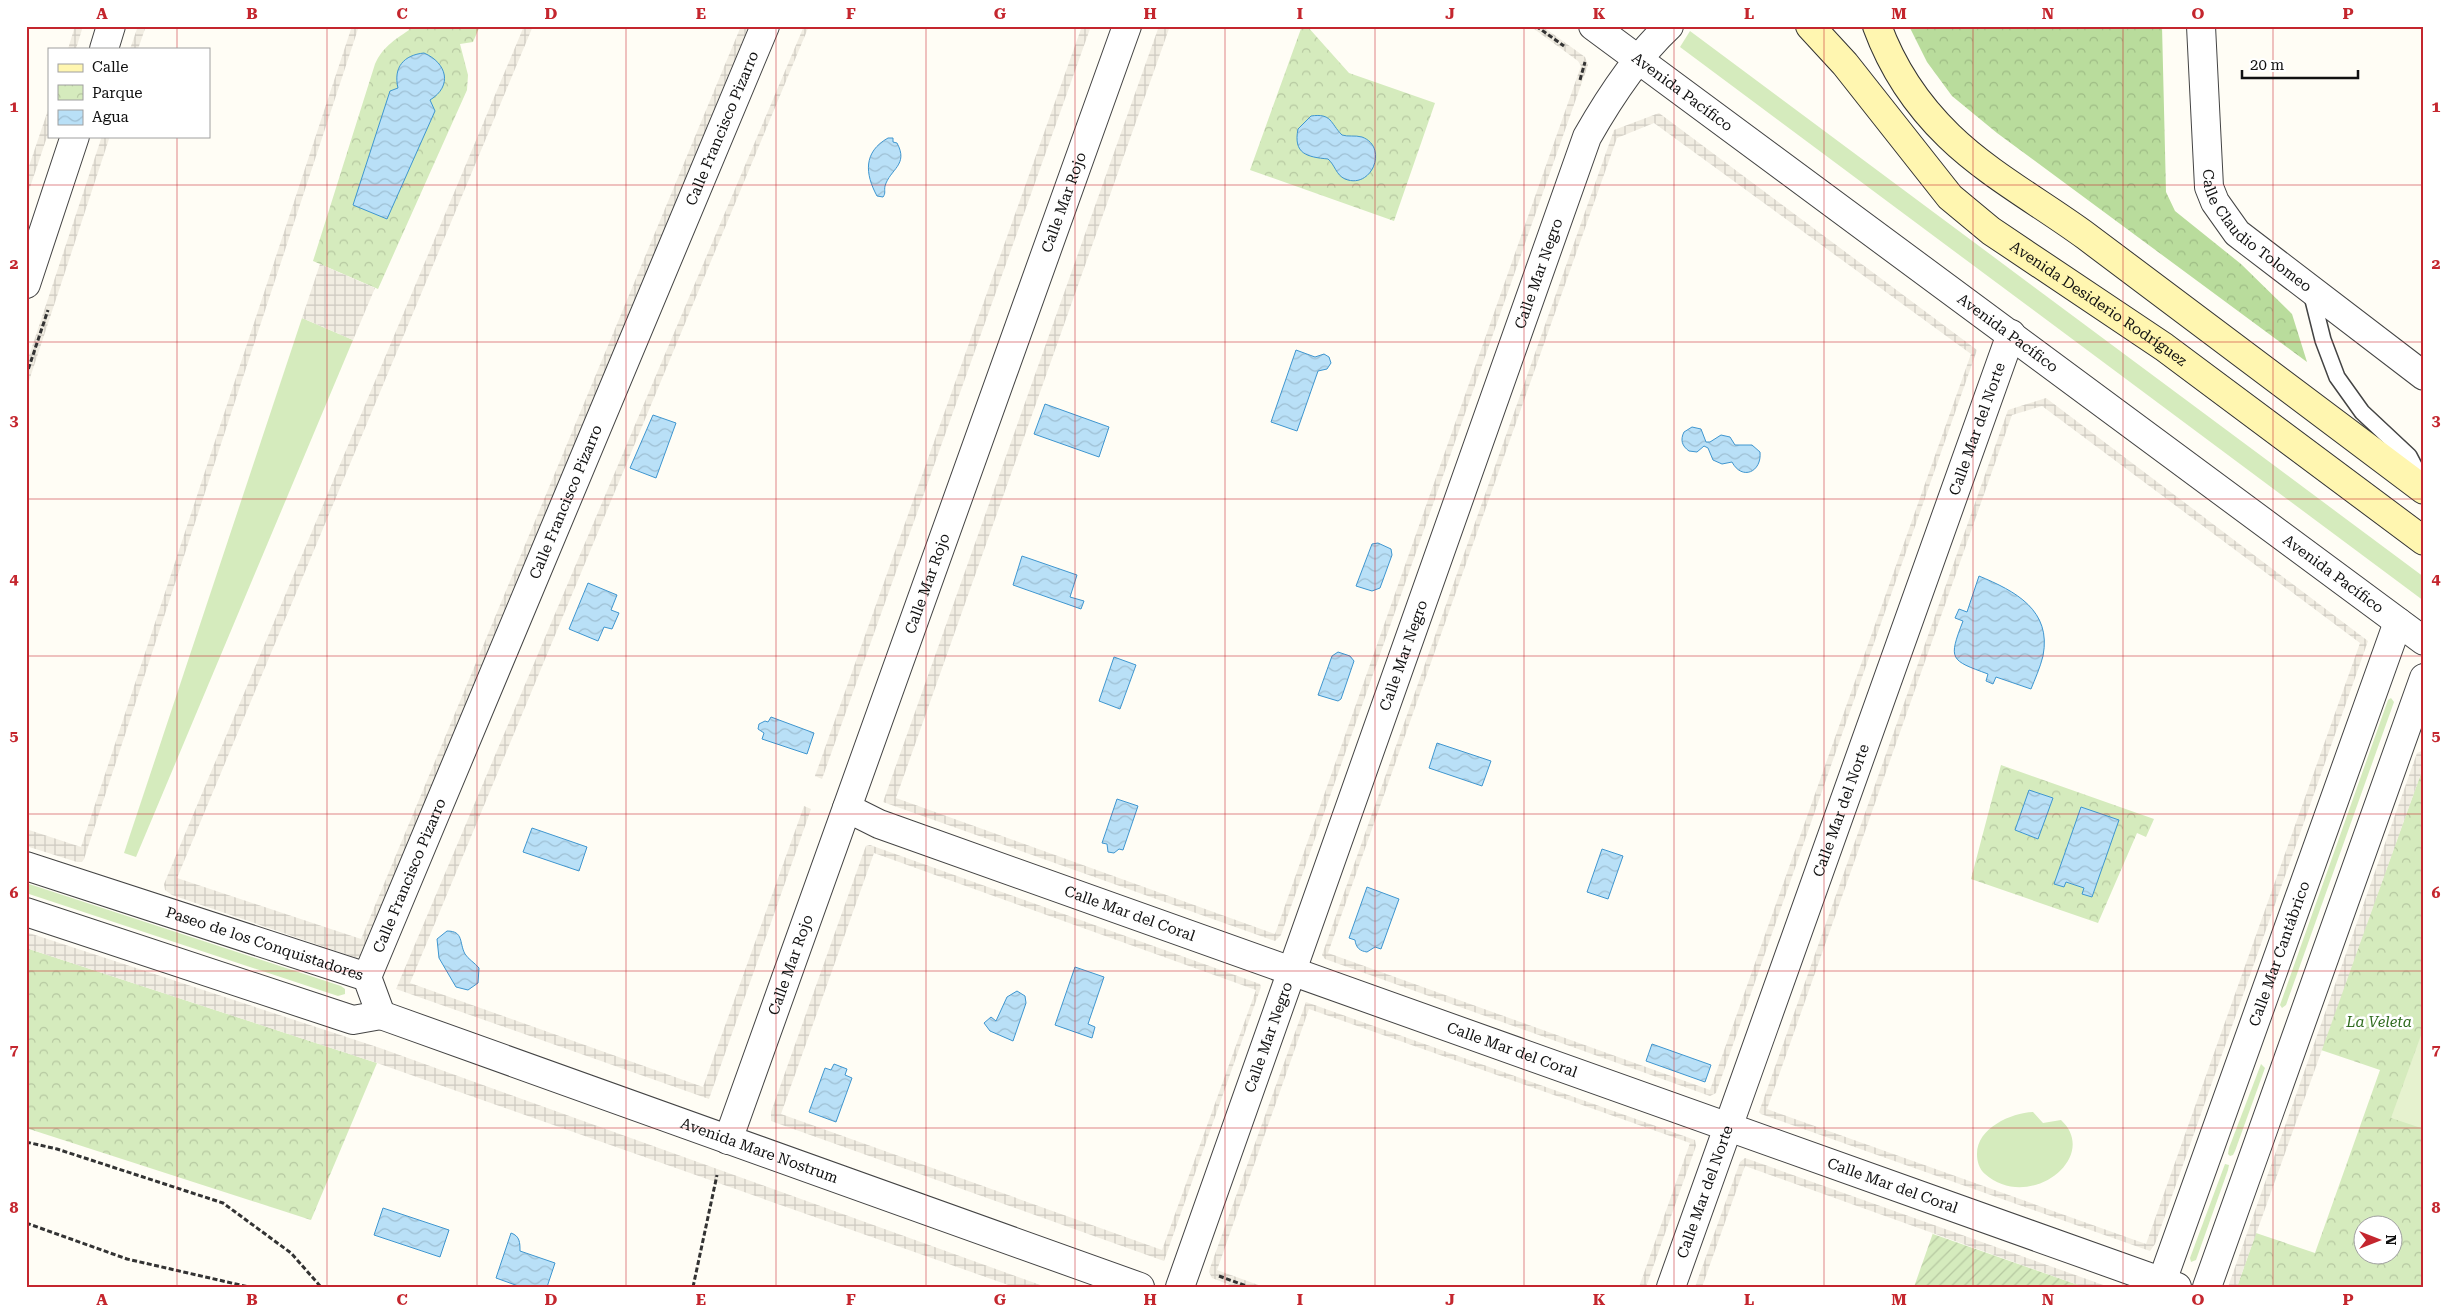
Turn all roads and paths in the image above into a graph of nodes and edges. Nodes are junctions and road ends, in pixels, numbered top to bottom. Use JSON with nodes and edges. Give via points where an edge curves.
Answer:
{"nodes":[{"id":1,"x":112,"y":26,"type":"edge"},
{"id":2,"x":764,"y":26,"type":"edge"},
{"id":3,"x":1127,"y":26,"type":"edge"},
{"id":4,"x":1536,"y":26,"type":"edge"},
{"id":5,"x":1593,"y":26,"type":"edge"},
{"id":6,"x":1810,"y":26,"type":"edge"},
{"id":7,"x":1877,"y":26,"type":"edge"},
{"id":8,"x":2201,"y":26,"type":"edge"},
{"id":9,"x":1656,"y":38,"type":"edge"},
{"id":10,"x":104,"y":48,"type":"edge"},
{"id":11,"x":1570,"y":51,"type":"dead end"},
{"id":12,"x":1583,"y":60,"type":"dead end"},
{"id":13,"x":1579,"y":83,"type":"dead end"},
{"id":14,"x":74,"y":138,"type":"edge"},
{"id":15,"x":26,"y":284,"type":"edge"},
{"id":16,"x":2310,"y":289,"type":"junction"},
{"id":17,"x":2012,"y":334,"type":"junction"},
{"id":18,"x":2424,"y":376,"type":"edge"},
{"id":19,"x":2424,"y":484,"type":"edge"},
{"id":20,"x":2424,"y":490,"type":"edge"},
{"id":21,"x":2424,"y":541,"type":"edge"},
{"id":22,"x":2398,"y":622,"type":"junction"},
{"id":23,"x":2424,"y":641,"type":"edge"},
{"id":24,"x":2424,"y":678,"type":"edge"},
{"id":25,"x":847,"y":808,"type":"junction"},
{"id":26,"x":26,"y":866,"type":"edge"},
{"id":27,"x":26,"y":912,"type":"edge"},
{"id":28,"x":1292,"y":971,"type":"junction"},
{"id":29,"x":367,"y":978,"type":"junction"},
{"id":30,"x":381,"y":1015,"type":"junction"},
{"id":31,"x":2251,"y":1034,"type":"junction"},
{"id":32,"x":2291,"y":1050,"type":"junction"},
{"id":33,"x":1728,"y":1127,"type":"junction"},
{"id":34,"x":728,"y":1140,"type":"junction"},
{"id":35,"x":26,"y":1142,"type":"edge"},
{"id":36,"x":718,"y":1175,"type":"dead end"},
{"id":37,"x":26,"y":1223,"type":"edge"},
{"id":38,"x":1213,"y":1273,"type":"dead end"},
{"id":39,"x":2166,"y":1285,"type":"edge"},
{"id":40,"x":249,"y":1287,"type":"edge"},
{"id":41,"x":320,"y":1287,"type":"edge"},
{"id":42,"x":693,"y":1287,"type":"edge"},
{"id":43,"x":1140,"y":1287,"type":"edge"},
{"id":44,"x":1180,"y":1287,"type":"edge"},
{"id":45,"x":1249,"y":1287,"type":"edge"},
{"id":46,"x":1670,"y":1287,"type":"edge"},
{"id":47,"x":2207,"y":1287,"type":"edge"}],
"edges":[{"from":1,"to":10,"type":"street"},
{"from":2,"to":29,"type":"street","name":"Calle Francisco Pizarro"},
{"from":3,"to":25,"type":"street","name":"Calle Mar Rojo"},
{"from":4,"to":11,"type":"path"},
{"from":5,"to":9,"type":"street","name":"Avenida Pacífico"},
{"from":6,"to":21,"type":"street","name":"Avenida Desiderio Rodríguez","via":[[1845,64],[1950,197],[1991,231],[2164,347]]},
{"from":7,"to":20,"type":"street","via":[[1904,80],[1937,122],[1971,156],[2050,209]]},
{"from":8,"to":16,"type":"street","name":"Calle Claudio Tolomeo","via":[[2208,171],[2215,202],[2237,233]]},
{"from":9,"to":17,"type":"street","name":"Avenida Pacífico"},
{"from":9,"to":28,"type":"street","name":"Calle Mar Negro","via":[[1603,108],[1587,137]]},
{"from":12,"to":13,"type":"path","via":[[1585,64]]},
{"from":14,"to":15,"type":"street"},
{"from":16,"to":18,"type":"street","name":"Calle Claudio Tolomeo"},
{"from":16,"to":19,"type":"lane","via":[[2323,340],[2337,377],[2362,412],[2409,456]]},
{"from":17,"to":22,"type":"street","name":"Avenida Pacífico"},
{"from":17,"to":33,"type":"street","name":"Calle Mar del Norte"},
{"from":22,"to":23,"type":"street","name":"Avenida Pacífico"},
{"from":22,"to":31,"type":"street","name":"Calle Mar Cantábrico"},
{"from":24,"to":32,"type":"street"},
{"from":25,"to":28,"type":"street","name":"Calle Mar del Coral","via":[[879,824]]},
{"from":25,"to":34,"type":"street","name":"Calle Mar Rojo"},
{"from":26,"to":29,"type":"street","name":"Paseo de los Conquistadores"},
{"from":27,"to":30,"type":"street","via":[[353,1020]]},
{"from":28,"to":33,"type":"street","name":"Calle Mar del Coral"},
{"from":28,"to":44,"type":"street","name":"Calle Mar Negro"},
{"from":29,"to":30,"type":"street","name":"Paseo de los Conquistadores"},
{"from":30,"to":34,"type":"street","name":"Avenida Mare Nostrum"},
{"from":31,"to":32,"type":"street"},
{"from":31,"to":39,"type":"street","name":"Calle Mar Cantábrico"},
{"from":32,"to":47,"type":"street"},
{"from":33,"to":39,"type":"street","name":"Calle Mar del Coral"},
{"from":33,"to":46,"type":"street","name":"Calle Mar del Norte"},
{"from":34,"to":43,"type":"street","name":"Avenida Mare Nostrum"},
{"from":35,"to":41,"type":"path","via":[[223,1203],[291,1253]]},
{"from":36,"to":42,"type":"path"},
{"from":37,"to":40,"type":"path","via":[[127,1260]]},
{"from":38,"to":45,"type":"path"}]}
